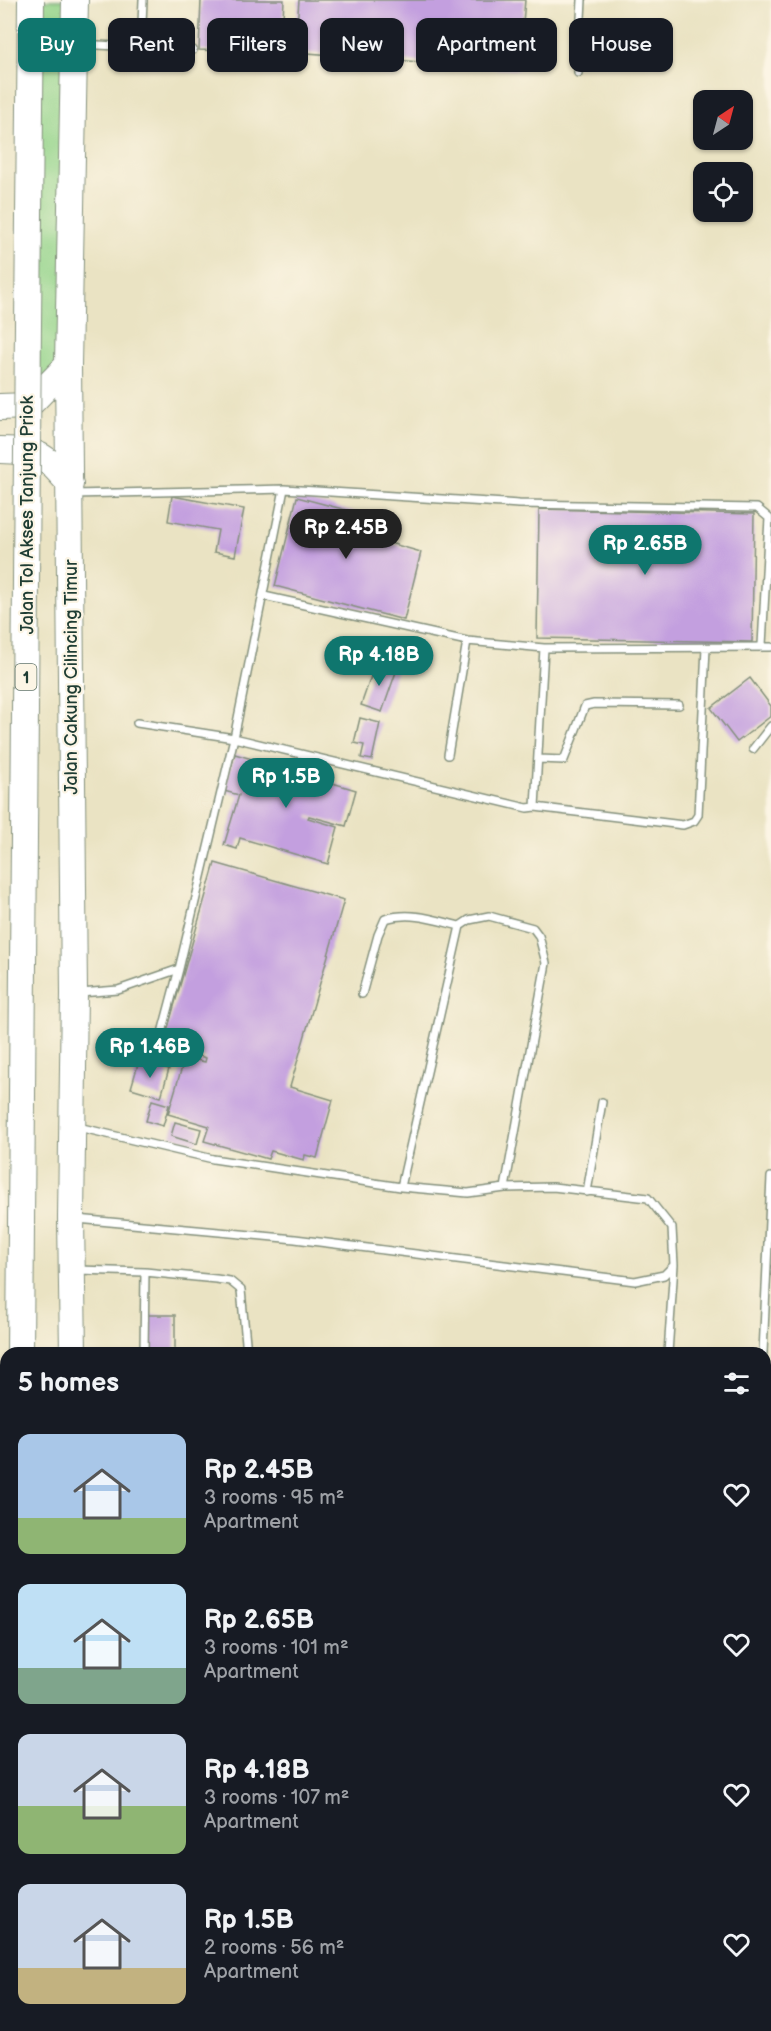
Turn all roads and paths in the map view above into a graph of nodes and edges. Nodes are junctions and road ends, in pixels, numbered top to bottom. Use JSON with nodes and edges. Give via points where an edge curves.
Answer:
{"nodes":[{"id":1,"x":31,"y":0,"type":"edge"},
{"id":2,"x":75,"y":0,"type":"edge"},
{"id":3,"x":143,"y":0,"type":"edge"},
{"id":4,"x":582,"y":0,"type":"edge"},
{"id":5,"x":74,"y":18,"type":"edge"},
{"id":6,"x":142,"y":18,"type":"edge"},
{"id":7,"x":73,"y":72,"type":"edge"},
{"id":8,"x":578,"y":73,"type":"dead end"},
{"id":9,"x":68,"y":365,"type":"junction"},
{"id":10,"x":0,"y":407,"type":"edge"},
{"id":11,"x":0,"y":450,"type":"edge"},
{"id":12,"x":70,"y":489,"type":"junction"},
{"id":13,"x":284,"y":489,"type":"junction"},
{"id":14,"x":264,"y":596,"type":"junction"},
{"id":15,"x":467,"y":641,"type":"junction"},
{"id":16,"x":762,"y":645,"type":"junction"},
{"id":17,"x":771,"y":646,"type":"edge"},
{"id":18,"x":544,"y":648,"type":"junction"},
{"id":19,"x":706,"y":648,"type":"junction"},
{"id":20,"x":680,"y":705,"type":"dead end"},
{"id":21,"x":137,"y":723,"type":"dead end"},
{"id":22,"x":771,"y":726,"type":"edge"},
{"id":23,"x":234,"y":738,"type":"junction"},
{"id":24,"x":753,"y":749,"type":"dead end"},
{"id":25,"x":448,"y":755,"type":"dead end"},
{"id":26,"x":539,"y":759,"type":"junction"},
{"id":27,"x":535,"y":807,"type":"junction"},
{"id":28,"x":460,"y":926,"type":"junction"},
{"id":29,"x":179,"y":969,"type":"junction"},
{"id":30,"x":74,"y":993,"type":"junction"},
{"id":31,"x":362,"y":994,"type":"dead end"},
{"id":32,"x":158,"y":1048,"type":"dead end"},
{"id":33,"x":602,"y":1102,"type":"dead end"},
{"id":34,"x":73,"y":1126,"type":"junction"},
{"id":35,"x":771,"y":1177,"type":"edge"},
{"id":36,"x":401,"y":1186,"type":"junction"},
{"id":37,"x":505,"y":1188,"type":"junction"},
{"id":38,"x":587,"y":1192,"type":"junction"},
{"id":39,"x":71,"y":1218,"type":"junction"},
{"id":40,"x":674,"y":1265,"type":"junction"},
{"id":41,"x":74,"y":1270,"type":"junction"},
{"id":42,"x":145,"y":1272,"type":"junction"},
{"id":43,"x":20,"y":1347,"type":"edge"},
{"id":44,"x":73,"y":1347,"type":"edge"},
{"id":45,"x":144,"y":1347,"type":"edge"},
{"id":46,"x":247,"y":1347,"type":"edge"},
{"id":47,"x":668,"y":1347,"type":"edge"},
{"id":48,"x":763,"y":1347,"type":"edge"}],
"edges":[{"from":1,"to":43,"type":"highway","name":"Jalan Tol Akses Tanjung Priok","number":"1","bridge":true},
{"from":2,"to":5,"type":"highway","name":"Jalan Cakung Cilincing Timur"},
{"from":3,"to":6,"type":"lane"},
{"from":4,"to":8,"type":"lane"},
{"from":7,"to":9,"type":"highway","name":"Jalan Cakung Cilincing Timur"},
{"from":9,"to":10,"type":"highway","via":[[28,406]]},
{"from":9,"to":12,"type":"highway","name":"Jalan Cakung Cilincing Timur"},
{"from":11,"to":12,"type":"highway","via":[[42,455]]},
{"from":12,"to":13,"type":"lane"},
{"from":12,"to":30,"type":"highway","name":"Jalan Cakung Cilincing Timur"},
{"from":13,"to":14,"type":"lane"},
{"from":13,"to":16,"type":"lane","via":[[519,504],[757,508],[769,518]]},
{"from":14,"to":15,"type":"lane"},
{"from":14,"to":23,"type":"lane"},
{"from":15,"to":18,"type":"lane"},
{"from":15,"to":25,"type":"lane"},
{"from":16,"to":17,"type":"lane"},
{"from":16,"to":19,"type":"lane"},
{"from":18,"to":19,"type":"lane"},
{"from":18,"to":26,"type":"lane"},
{"from":19,"to":27,"type":"lane","via":[[698,815],[694,821],[683,825]]},
{"from":20,"to":26,"type":"lane","via":[[585,706],[564,760]]},
{"from":21,"to":23,"type":"lane"},
{"from":22,"to":24,"type":"lane"},
{"from":23,"to":27,"type":"lane"},
{"from":23,"to":29,"type":"lane"},
{"from":26,"to":27,"type":"lane"},
{"from":28,"to":31,"type":"lane","via":[[418,916],[385,919]]},
{"from":28,"to":36,"type":"lane"},
{"from":28,"to":37,"type":"lane","via":[[489,916],[533,928],[546,963]]},
{"from":29,"to":30,"type":"lane","via":[[118,990]]},
{"from":29,"to":32,"type":"lane"},
{"from":30,"to":34,"type":"highway","name":"Jalan Cakung Cilincing Timur"},
{"from":33,"to":38,"type":"lane"},
{"from":34,"to":36,"type":"lane","via":[[213,1159]]},
{"from":34,"to":39,"type":"highway","name":"Jalan Cakung Cilincing Timur"},
{"from":35,"to":48,"type":"lane"},
{"from":36,"to":37,"type":"lane","via":[[468,1193]]},
{"from":37,"to":38,"type":"lane","via":[[553,1187]]},
{"from":38,"to":40,"type":"lane","via":[[648,1198],[672,1228]]},
{"from":39,"to":40,"type":"lane","via":[[295,1239],[635,1281],[664,1275]]},
{"from":39,"to":41,"type":"highway","name":"Jalan Cakung Cilincing Timur"},
{"from":40,"to":47,"type":"lane"},
{"from":41,"to":42,"type":"lane"},
{"from":41,"to":44,"type":"highway","name":"Jalan Cakung Cilincing Timur"},
{"from":42,"to":45,"type":"lane"},
{"from":42,"to":46,"type":"lane","via":[[230,1281],[241,1290]]}]}
